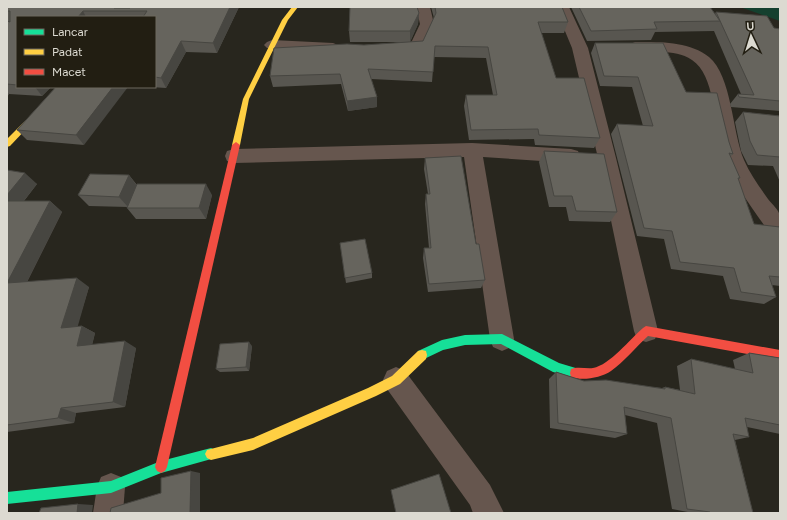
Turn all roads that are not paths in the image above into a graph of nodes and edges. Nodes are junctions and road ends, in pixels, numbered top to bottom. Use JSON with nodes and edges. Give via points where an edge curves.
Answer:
{"nodes":[{"id":1,"x":295,"y":7,"type":"edge"},
{"id":2,"x":423,"y":7,"type":"edge"},
{"id":3,"x":562,"y":7,"type":"edge"},
{"id":4,"x":272,"y":45,"type":"junction"},
{"id":5,"x":617,"y":47,"type":"edge"},
{"id":6,"x":350,"y":49,"type":"edge"},
{"id":7,"x":379,"y":49,"type":"edge"},
{"id":8,"x":62,"y":88,"type":"edge"},
{"id":9,"x":7,"y":144,"type":"edge"},
{"id":10,"x":472,"y":150,"type":"junction"},
{"id":11,"x":234,"y":156,"type":"junction"},
{"id":12,"x":607,"y":158,"type":"junction"},
{"id":13,"x":780,"y":232,"type":"edge"},
{"id":14,"x":646,"y":331,"type":"junction"},
{"id":15,"x":502,"y":340,"type":"junction"},
{"id":16,"x":780,"y":355,"type":"edge"},
{"id":17,"x":396,"y":380,"type":"junction"},
{"id":18,"x":161,"y":466,"type":"junction"},
{"id":19,"x":7,"y":498,"type":"edge"},
{"id":20,"x":109,"y":500,"type":"edge"},
{"id":21,"x":489,"y":513,"type":"edge"}],
"edges":[{"from":1,"to":4,"type":"main road"},
{"from":2,"to":7,"type":"street","via":[[427,24],[417,47]]},
{"from":3,"to":12,"type":"street","via":[[587,48]]},
{"from":4,"to":6,"type":"street"},
{"from":4,"to":11,"type":"main road","via":[[246,99]]},
{"from":5,"to":13,"type":"street","via":[[674,48],[691,52],[710,68],[730,114],[731,151],[737,165]]},
{"from":8,"to":9,"type":"main road"},
{"from":10,"to":11,"type":"street"},
{"from":10,"to":12,"type":"street"},
{"from":10,"to":15,"type":"street"},
{"from":11,"to":18,"type":"main road"},
{"from":12,"to":14,"type":"street"},
{"from":14,"to":15,"type":"main road","via":[[607,368],[593,373],[576,373],[557,368]]},
{"from":14,"to":16,"type":"main road"},
{"from":15,"to":17,"type":"main road","via":[[466,340],[442,345],[421,355]]},
{"from":17,"to":18,"type":"main road","via":[[253,444]]},
{"from":17,"to":21,"type":"street","via":[[480,495]]},
{"from":18,"to":20,"type":"main road"},
{"from":19,"to":20,"type":"main road"}]}
